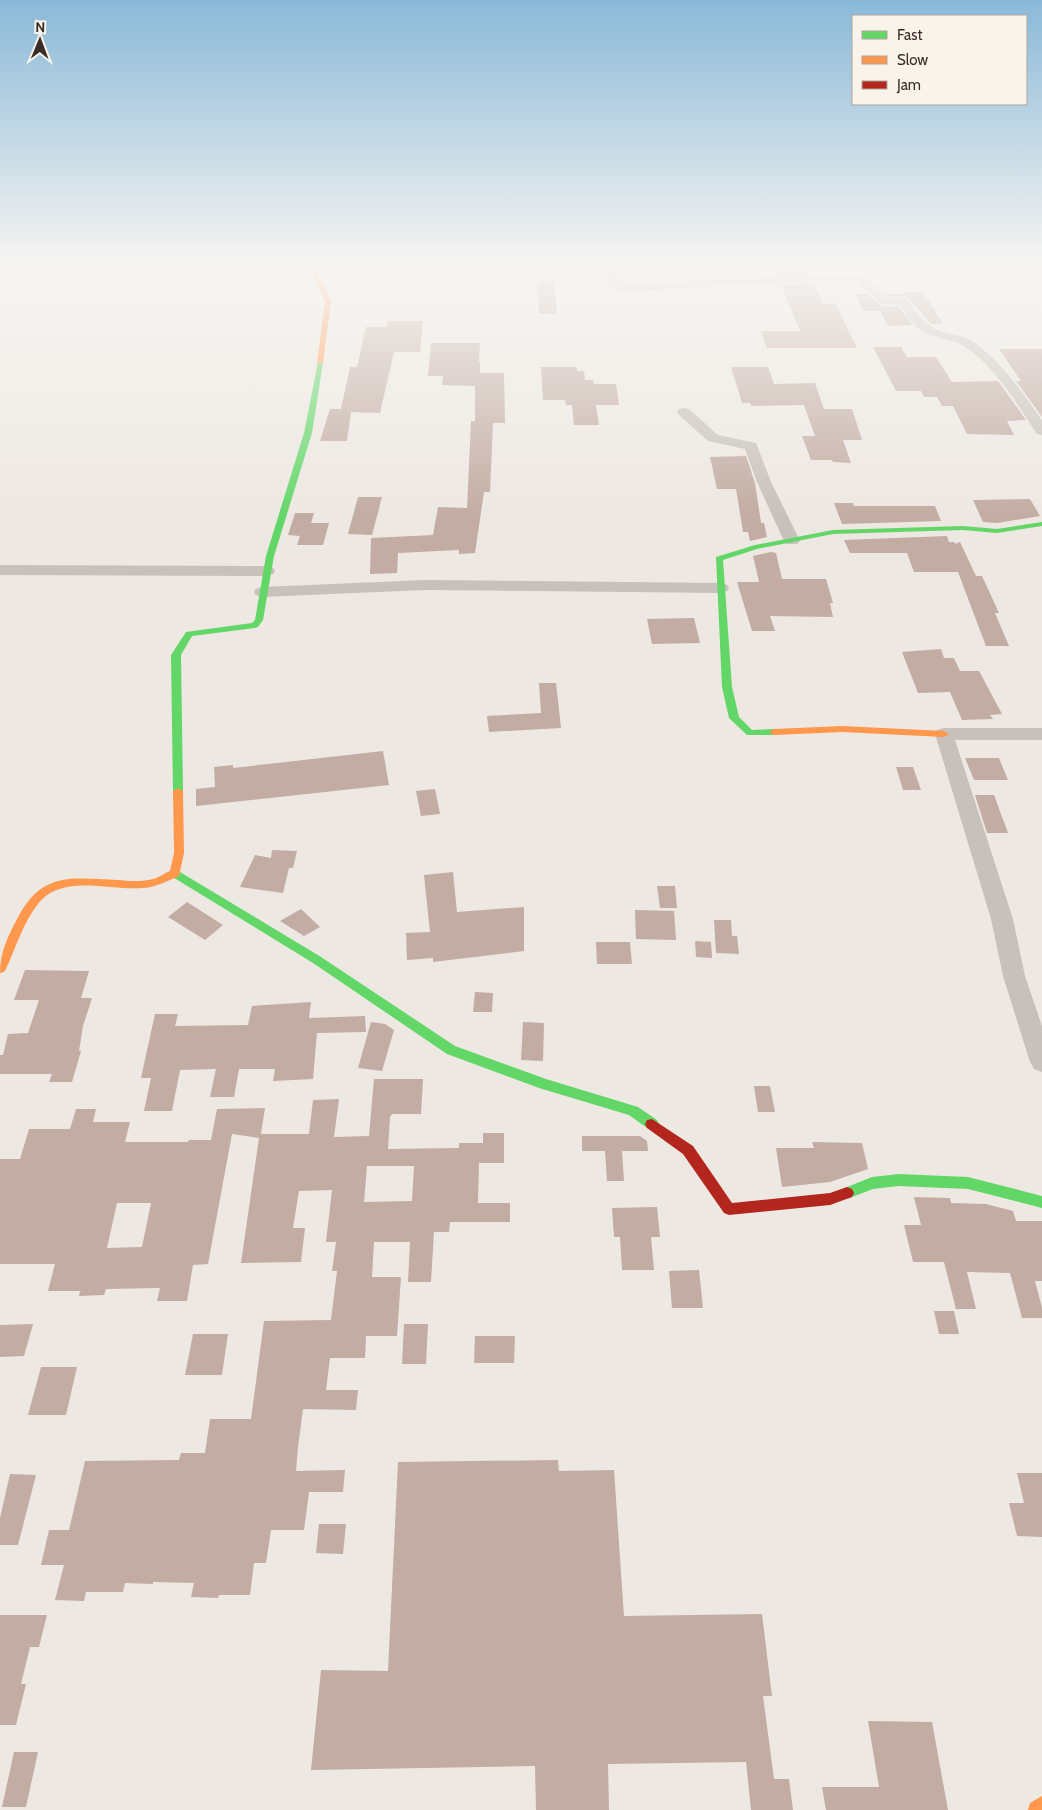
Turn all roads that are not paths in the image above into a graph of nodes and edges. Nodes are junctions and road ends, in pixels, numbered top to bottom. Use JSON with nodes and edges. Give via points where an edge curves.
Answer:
{"nodes":[{"id":1,"x":323,"y":348,"type":"edge"},
{"id":2,"x":973,"y":348,"type":"edge"},
{"id":3,"x":684,"y":412,"type":"dead end"},
{"id":4,"x":1042,"y":431,"type":"edge"},
{"id":5,"x":1042,"y":524,"type":"edge"},
{"id":6,"x":792,"y":541,"type":"junction"},
{"id":7,"x":0,"y":570,"type":"edge"},
{"id":8,"x":267,"y":571,"type":"junction"},
{"id":9,"x":720,"y":588,"type":"junction"},
{"id":10,"x":262,"y":592,"type":"junction"},
{"id":11,"x":944,"y":734,"type":"junction"},
{"id":12,"x":1042,"y":734,"type":"edge"},
{"id":13,"x":175,"y":873,"type":"junction"},
{"id":14,"x":0,"y":969,"type":"edge"},
{"id":15,"x":1042,"y":1062,"type":"edge"},
{"id":16,"x":1042,"y":1202,"type":"edge"},
{"id":17,"x":1042,"y":1805,"type":"edge"},
{"id":18,"x":1037,"y":1810,"type":"edge"}],
"edges":[{"from":1,"to":8,"type":"street","via":[[308,433]]},
{"from":2,"to":4,"type":"street","via":[[1016,393]]},
{"from":3,"to":6,"type":"street","via":[[713,438],[751,446]]},
{"from":5,"to":6,"type":"street","via":[[997,531],[963,528],[833,532]]},
{"from":6,"to":9,"type":"street","via":[[719,559]]},
{"from":7,"to":8,"type":"street"},
{"from":8,"to":10,"type":"street"},
{"from":9,"to":10,"type":"street","via":[[425,585]]},
{"from":9,"to":11,"type":"street","via":[[727,687],[734,718],[750,732],[842,729]]},
{"from":10,"to":13,"type":"street","via":[[259,620],[255,625],[189,634],[176,655],[179,853]]},
{"from":11,"to":12,"type":"street"},
{"from":11,"to":15,"type":"street","via":[[1002,919],[1014,976]]},
{"from":13,"to":14,"type":"street","via":[[154,883],[82,883],[50,887],[41,892],[32,906]]},
{"from":13,"to":16,"type":"street","via":[[317,960],[451,1050],[544,1084],[633,1111],[688,1150],[729,1210],[830,1199],[872,1183],[899,1180],[968,1183]]},
{"from":17,"to":18,"type":"street"}]}
